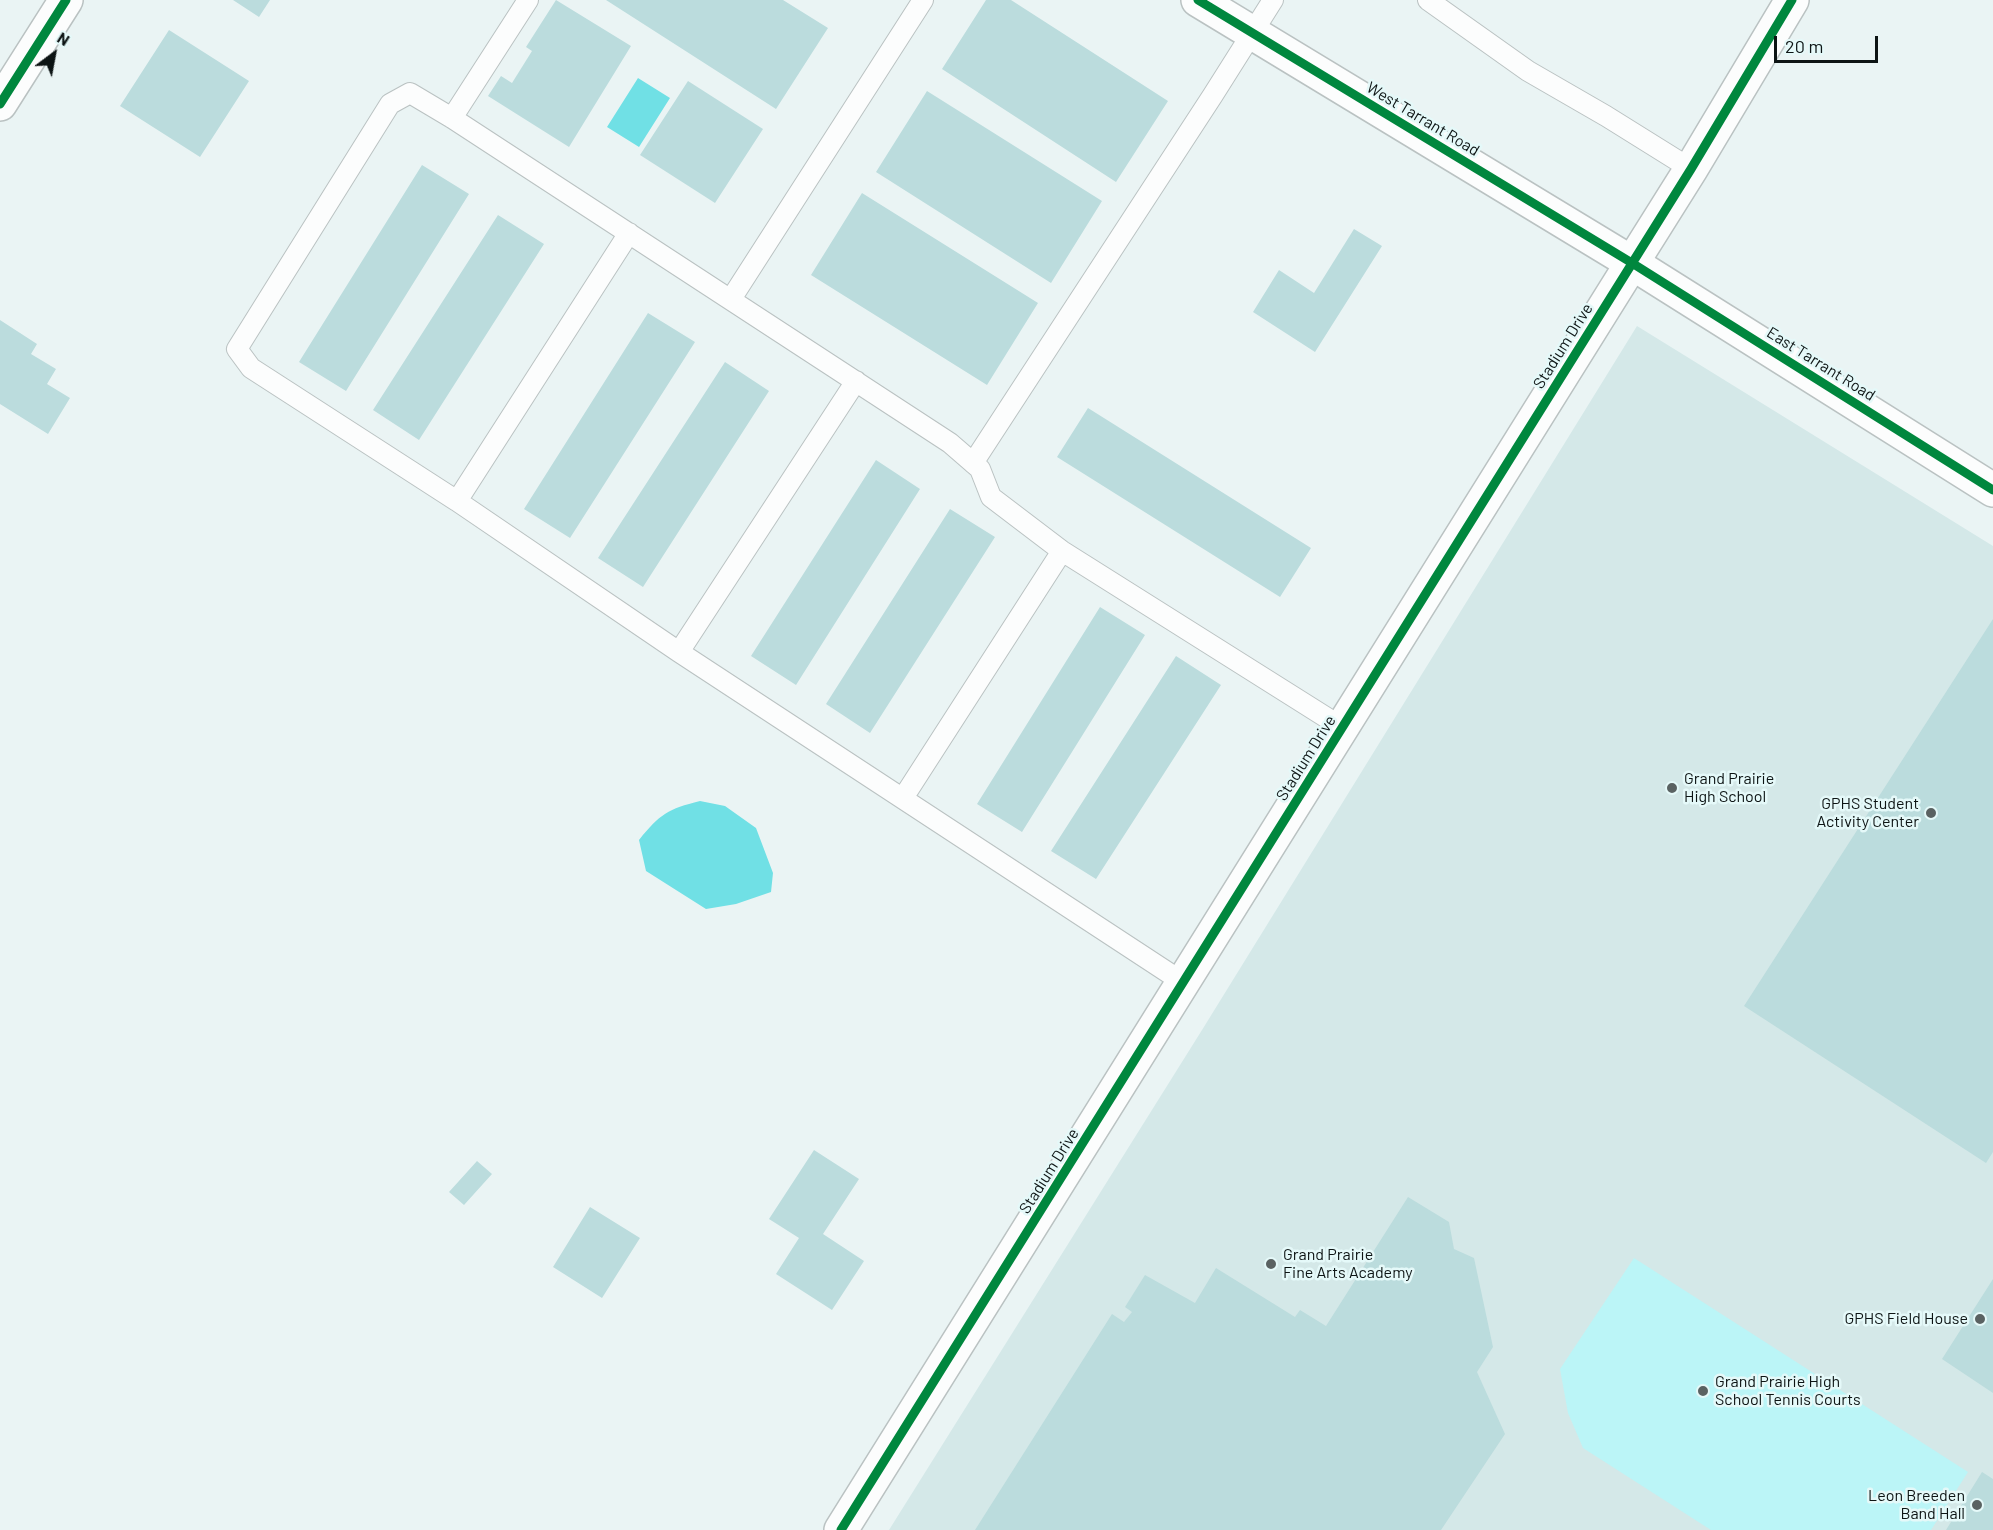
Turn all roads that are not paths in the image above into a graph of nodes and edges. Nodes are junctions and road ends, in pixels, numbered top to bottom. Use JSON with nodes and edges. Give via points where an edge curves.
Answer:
{"nodes":[{"id":1,"x":66,"y":0,"type":"edge"},
{"id":2,"x":528,"y":0,"type":"edge"},
{"id":3,"x":923,"y":0,"type":"edge"},
{"id":4,"x":1198,"y":0,"type":"edge"},
{"id":5,"x":1273,"y":0,"type":"edge"},
{"id":6,"x":1428,"y":0,"type":"edge"},
{"id":7,"x":1792,"y":0,"type":"edge"},
{"id":8,"x":1253,"y":34,"type":"junction"},
{"id":9,"x":0,"y":104,"type":"edge"},
{"id":10,"x":452,"y":118,"type":"junction"},
{"id":11,"x":1691,"y":169,"type":"junction"},
{"id":12,"x":629,"y":233,"type":"junction"},
{"id":13,"x":1632,"y":263,"type":"junction"},
{"id":14,"x":731,"y":299,"type":"junction"},
{"id":15,"x":856,"y":381,"type":"junction"},
{"id":16,"x":973,"y":463,"type":"junction"},
{"id":17,"x":1993,"y":490,"type":"edge"},
{"id":18,"x":457,"y":501,"type":"junction"},
{"id":19,"x":1062,"y":551,"type":"junction"},
{"id":20,"x":679,"y":652,"type":"junction"},
{"id":21,"x":1343,"y":728,"type":"junction"},
{"id":22,"x":903,"y":798,"type":"junction"},
{"id":23,"x":1184,"y":984,"type":"junction"},
{"id":24,"x":841,"y":1530,"type":"edge"}],
"edges":[{"from":1,"to":9,"type":"street"},
{"from":2,"to":10,"type":"lane"},
{"from":3,"to":14,"type":"lane"},
{"from":4,"to":8,"type":"street","name":"West Tarrant Road"},
{"from":5,"to":8,"type":"lane"},
{"from":6,"to":11,"type":"lane","via":[[1528,71]]},
{"from":7,"to":11,"type":"street","name":"Stadium Drive"},
{"from":8,"to":13,"type":"street","name":"West Tarrant Road"},
{"from":8,"to":16,"type":"lane"},
{"from":10,"to":12,"type":"lane"},
{"from":10,"to":18,"type":"lane","via":[[410,93],[390,104],[237,349],[251,368]]},
{"from":11,"to":13,"type":"street","name":"Stadium Drive"},
{"from":12,"to":14,"type":"lane"},
{"from":12,"to":18,"type":"lane"},
{"from":13,"to":17,"type":"street","name":"East Tarrant Road"},
{"from":13,"to":21,"type":"street","name":"Stadium Drive"},
{"from":14,"to":15,"type":"lane"},
{"from":15,"to":16,"type":"lane","via":[[950,443]]},
{"from":15,"to":20,"type":"lane"},
{"from":16,"to":19,"type":"lane","via":[[980,469],[991,497]]},
{"from":18,"to":20,"type":"lane"},
{"from":19,"to":21,"type":"lane"},
{"from":19,"to":22,"type":"lane"},
{"from":20,"to":22,"type":"lane"},
{"from":21,"to":23,"type":"street","name":"Stadium Drive"},
{"from":22,"to":23,"type":"lane"},
{"from":23,"to":24,"type":"street","name":"Stadium Drive"}]}
